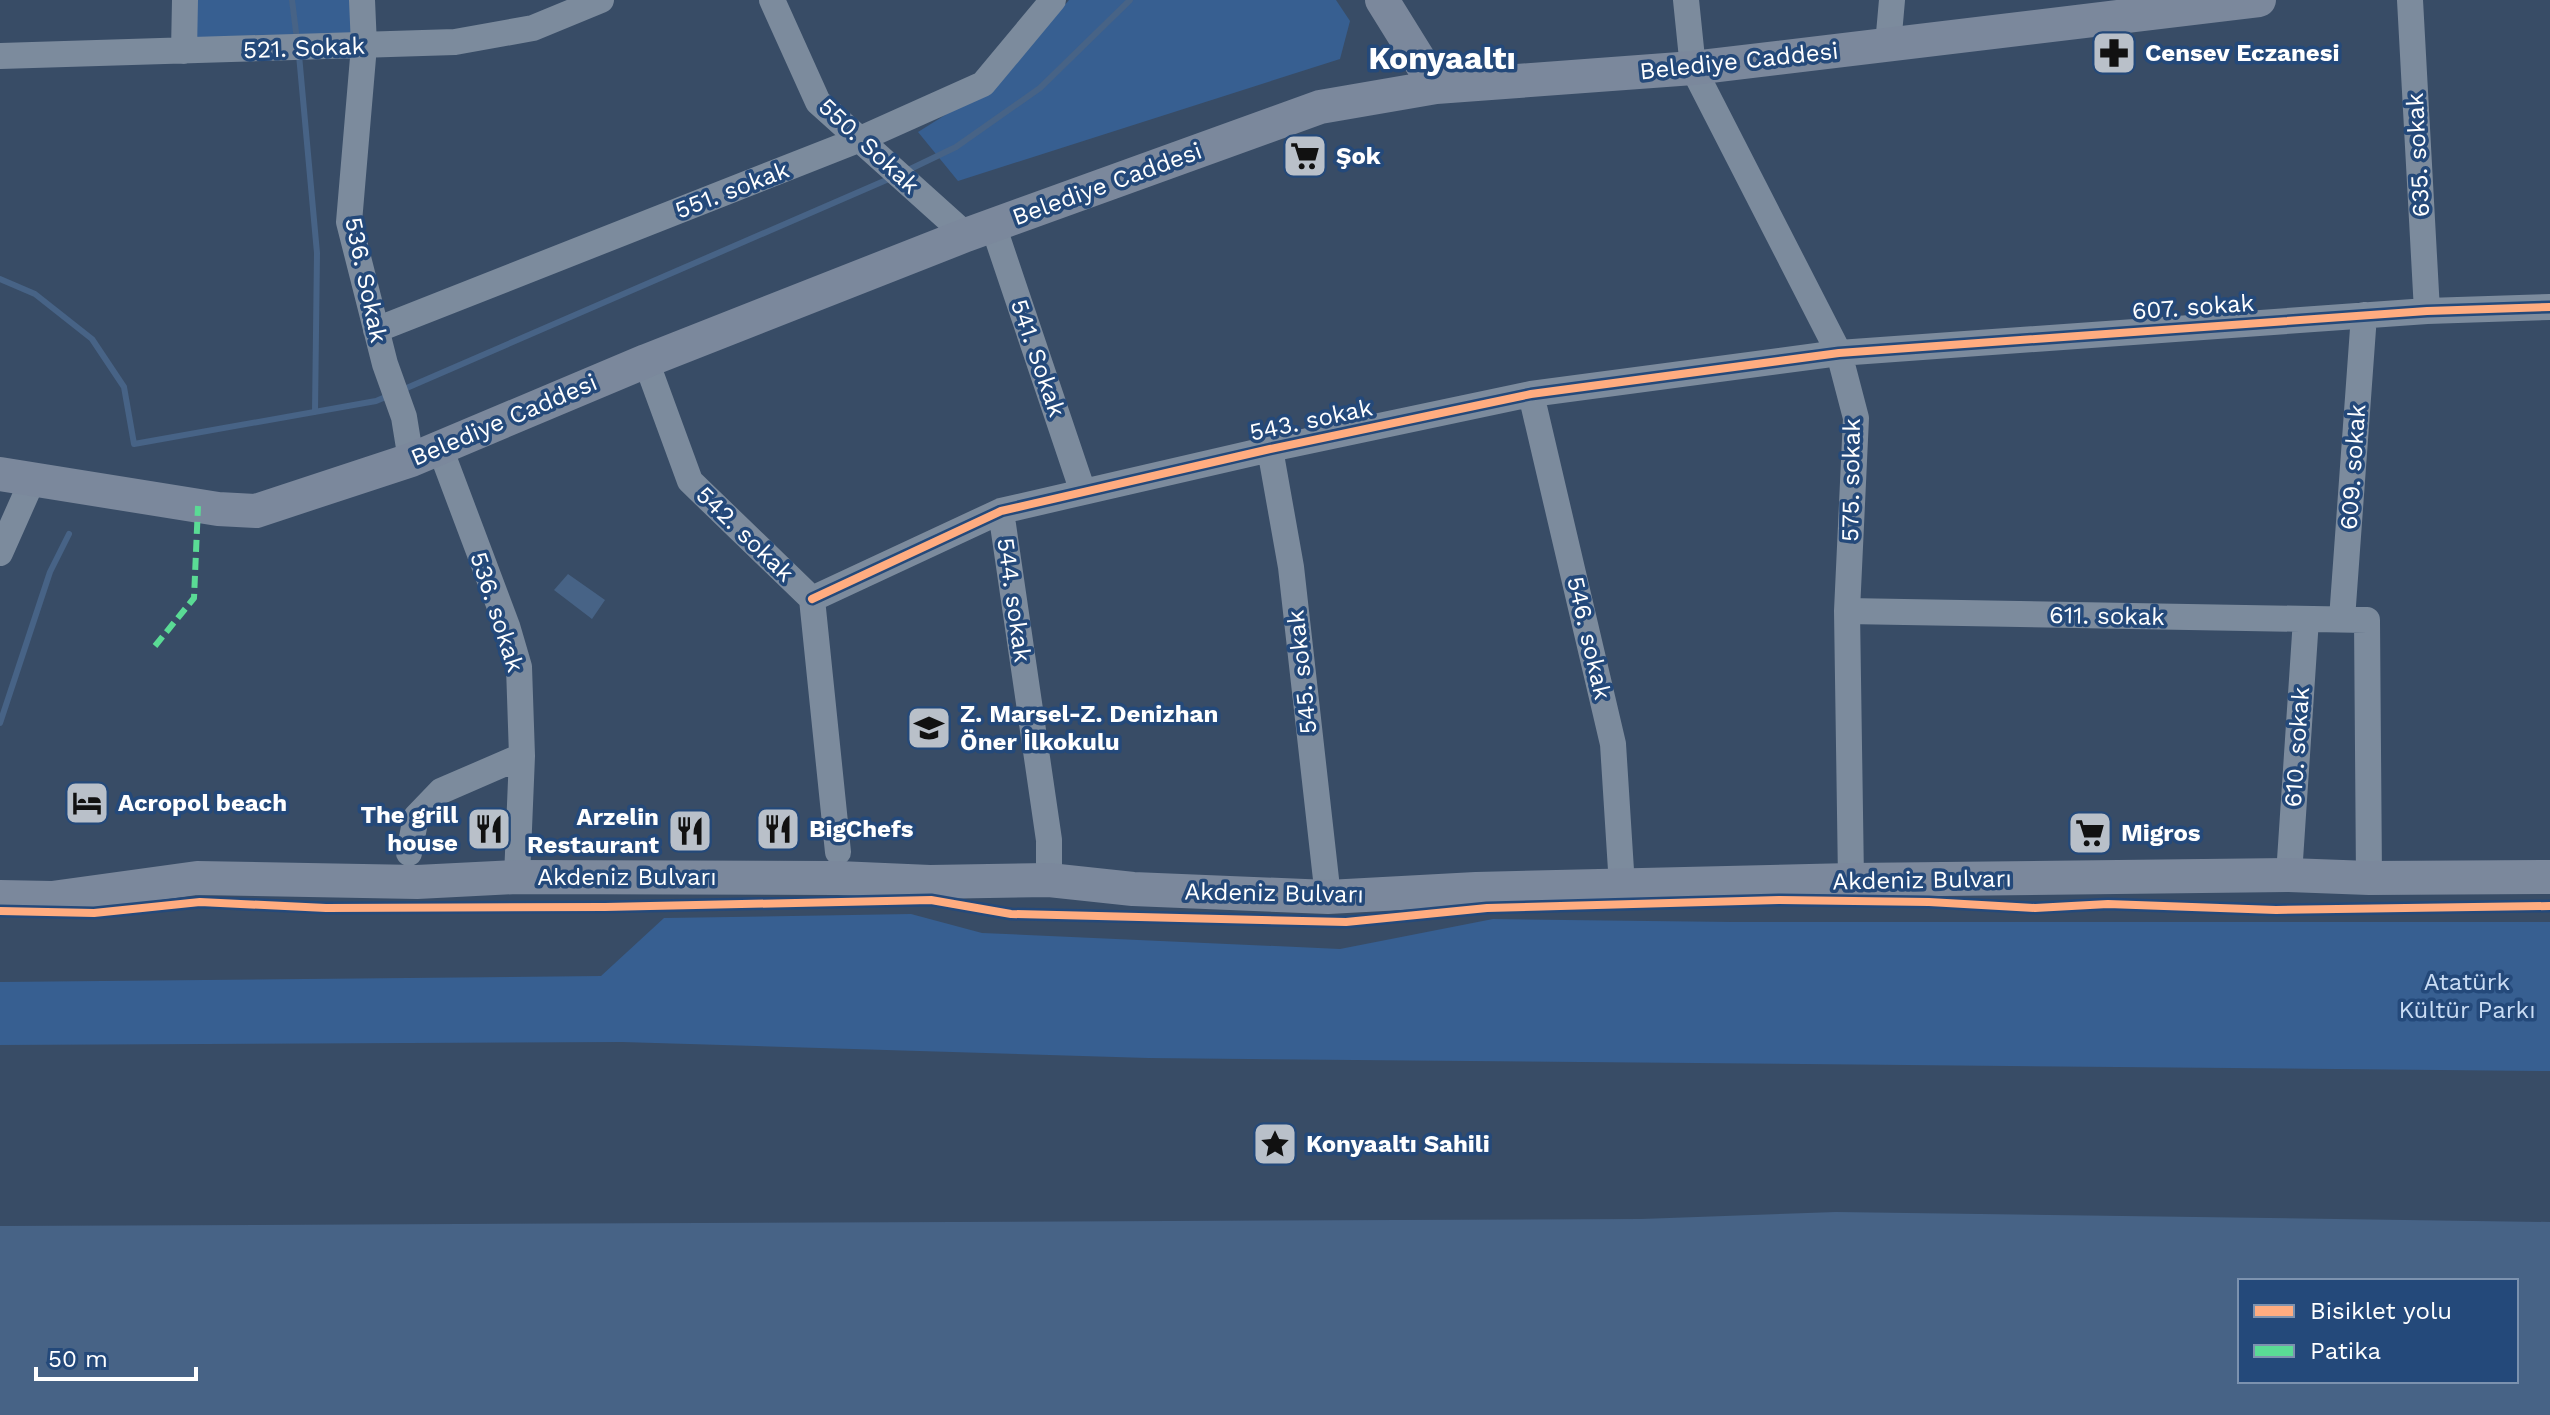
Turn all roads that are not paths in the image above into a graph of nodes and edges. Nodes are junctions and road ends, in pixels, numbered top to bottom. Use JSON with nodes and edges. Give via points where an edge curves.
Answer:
{"nodes":[{"id":1,"x":185,"y":0,"type":"edge"},
{"id":2,"x":362,"y":0,"type":"edge"},
{"id":3,"x":601,"y":0,"type":"edge"},
{"id":4,"x":772,"y":0,"type":"edge"},
{"id":5,"x":1053,"y":0,"type":"edge"},
{"id":6,"x":1382,"y":0,"type":"edge"},
{"id":7,"x":1686,"y":0,"type":"edge"},
{"id":8,"x":1892,"y":0,"type":"edge"},
{"id":9,"x":2259,"y":0,"type":"edge"},
{"id":10,"x":2410,"y":0,"type":"edge"},
{"id":11,"x":1888,"y":45,"type":"junction"},
{"id":12,"x":364,"y":46,"type":"junction"},
{"id":13,"x":184,"y":51,"type":"junction"},
{"id":14,"x":0,"y":56,"type":"edge"},
{"id":15,"x":1693,"y":68,"type":"junction"},
{"id":16,"x":1436,"y":87,"type":"junction"},
{"id":17,"x":858,"y":140,"type":"junction"},
{"id":18,"x":979,"y":230,"type":"junction"},
{"id":19,"x":2550,"y":307,"type":"edge"},
{"id":20,"x":2427,"y":311,"type":"junction"},
{"id":21,"x":2364,"y":315,"type":"junction"},
{"id":22,"x":376,"y":330,"type":"junction"},
{"id":23,"x":1839,"y":353,"type":"junction"},
{"id":24,"x":646,"y":361,"type":"junction"},
{"id":25,"x":1531,"y":394,"type":"junction"},
{"id":26,"x":1270,"y":449,"type":"junction"},
{"id":27,"x":425,"y":454,"type":"junction"},
{"id":28,"x":16,"y":478,"type":"edge"},
{"id":29,"x":1083,"y":492,"type":"junction"},
{"id":30,"x":1001,"y":511,"type":"junction"},
{"id":31,"x":0,"y":553,"type":"edge"},
{"id":32,"x":812,"y":599,"type":"junction"},
{"id":33,"x":1847,"y":611,"type":"junction"},
{"id":34,"x":2306,"y":619,"type":"junction"},
{"id":35,"x":2355,"y":620,"type":"junction"},
{"id":36,"x":522,"y":756,"type":"junction"},
{"id":37,"x":838,"y":852,"type":"dead end"},
{"id":38,"x":409,"y":853,"type":"dead end"},
{"id":39,"x":2289,"y":875,"type":"junction"},
{"id":40,"x":517,"y":877,"type":"junction"},
{"id":41,"x":2550,"y":877,"type":"edge"},
{"id":42,"x":2369,"y":878,"type":"junction"},
{"id":43,"x":1049,"y":880,"type":"junction"},
{"id":44,"x":1851,"y":880,"type":"junction"},
{"id":45,"x":1622,"y":886,"type":"junction"},
{"id":46,"x":0,"y":897,"type":"edge"},
{"id":47,"x":1328,"y":897,"type":"junction"}],
"edges":[{"from":1,"to":13,"type":"street"},
{"from":2,"to":12,"type":"street","name":"536. Sokak"},
{"from":3,"to":12,"type":"street","name":"521. Sokak","via":[[533,28],[455,42]]},
{"from":4,"to":17,"type":"street","name":"550. Sokak","via":[[818,102]]},
{"from":5,"to":17,"type":"street","name":"551. sokak","via":[[983,84]]},
{"from":6,"to":16,"type":"main road"},
{"from":7,"to":15,"type":"street"},
{"from":8,"to":11,"type":"street"},
{"from":9,"to":11,"type":"main road","name":"Belediye Caddesi"},
{"from":10,"to":20,"type":"street","name":"635. sokak"},
{"from":11,"to":15,"type":"main road","name":"Belediye Caddesi"},
{"from":12,"to":13,"type":"street","name":"521. Sokak"},
{"from":12,"to":22,"type":"street","name":"536. Sokak","via":[[349,222]]},
{"from":13,"to":14,"type":"street","name":"521. Sokak"},
{"from":15,"to":16,"type":"main road","name":"Belediye Caddesi"},
{"from":15,"to":23,"type":"street","name":"575. sokak"},
{"from":16,"to":18,"type":"main road","name":"Belediye Caddesi","via":[[1320,107]]},
{"from":17,"to":18,"type":"street","name":"550. Sokak","via":[[940,212]]},
{"from":17,"to":22,"type":"street","name":"551. sokak"},
{"from":18,"to":24,"type":"main road","name":"Belediye Caddesi"},
{"from":18,"to":29,"type":"street","name":"541. Sokak"},
{"from":19,"to":20,"type":"street","name":"607. sokak"},
{"from":20,"to":21,"type":"street","name":"607. sokak"},
{"from":21,"to":23,"type":"street","name":"607. sokak"},
{"from":21,"to":35,"type":"street","name":"609. sokak"},
{"from":22,"to":27,"type":"street","name":"536. Sokak","via":[[404,417]]},
{"from":23,"to":25,"type":"street","name":"543. sokak"},
{"from":23,"to":33,"type":"street","name":"575. sokak","via":[[1856,418]]},
{"from":24,"to":27,"type":"main road","name":"Belediye Caddesi"},
{"from":24,"to":32,"type":"street","name":"542. sokak","via":[[690,481]]},
{"from":25,"to":26,"type":"street","name":"543. sokak"},
{"from":25,"to":45,"type":"street","name":"546. sokak","via":[[1613,744]]},
{"from":26,"to":29,"type":"street","name":"543. sokak"},
{"from":26,"to":47,"type":"street","name":"545. sokak","via":[[1291,567]]},
{"from":27,"to":28,"type":"main road","name":"Belediye Caddesi","via":[[256,511]]},
{"from":27,"to":36,"type":"street","name":"536. sokak","via":[[507,626],[519,667]]},
{"from":28,"to":31,"type":"street"},
{"from":29,"to":30,"type":"street","name":"543. sokak"},
{"from":30,"to":32,"type":"street","name":"543. sokak"},
{"from":30,"to":43,"type":"street","name":"544. sokak","via":[[1049,840]]},
{"from":32,"to":37,"type":"street","name":"542. sokak"},
{"from":33,"to":34,"type":"street","name":"611. sokak"},
{"from":33,"to":44,"type":"street","name":"575. sokak"},
{"from":34,"to":35,"type":"street","name":"611. sokak"},
{"from":34,"to":39,"type":"street","name":"610. sokak"},
{"from":35,"to":42,"type":"street","name":"609. sokak"},
{"from":36,"to":38,"type":"street","via":[[441,791],[416,817]]},
{"from":36,"to":40,"type":"street","name":"536. sokak"},
{"from":39,"to":42,"type":"main road","name":"Akdeniz Bulvarı"},
{"from":39,"to":44,"type":"main road","name":"Akdeniz Bulvarı"},
{"from":40,"to":43,"type":"main road","name":"Akdeniz Bulvarı"},
{"from":40,"to":46,"type":"main road","name":"Akdeniz Bulvarı","via":[[417,882],[197,878],[52,898]]},
{"from":41,"to":42,"type":"main road","name":"Akdeniz Bulvarı"},
{"from":43,"to":47,"type":"main road","name":"Akdeniz Bulvarı"},
{"from":44,"to":45,"type":"main road","name":"Akdeniz Bulvarı"},
{"from":45,"to":47,"type":"main road","name":"Akdeniz Bulvarı"}]}
